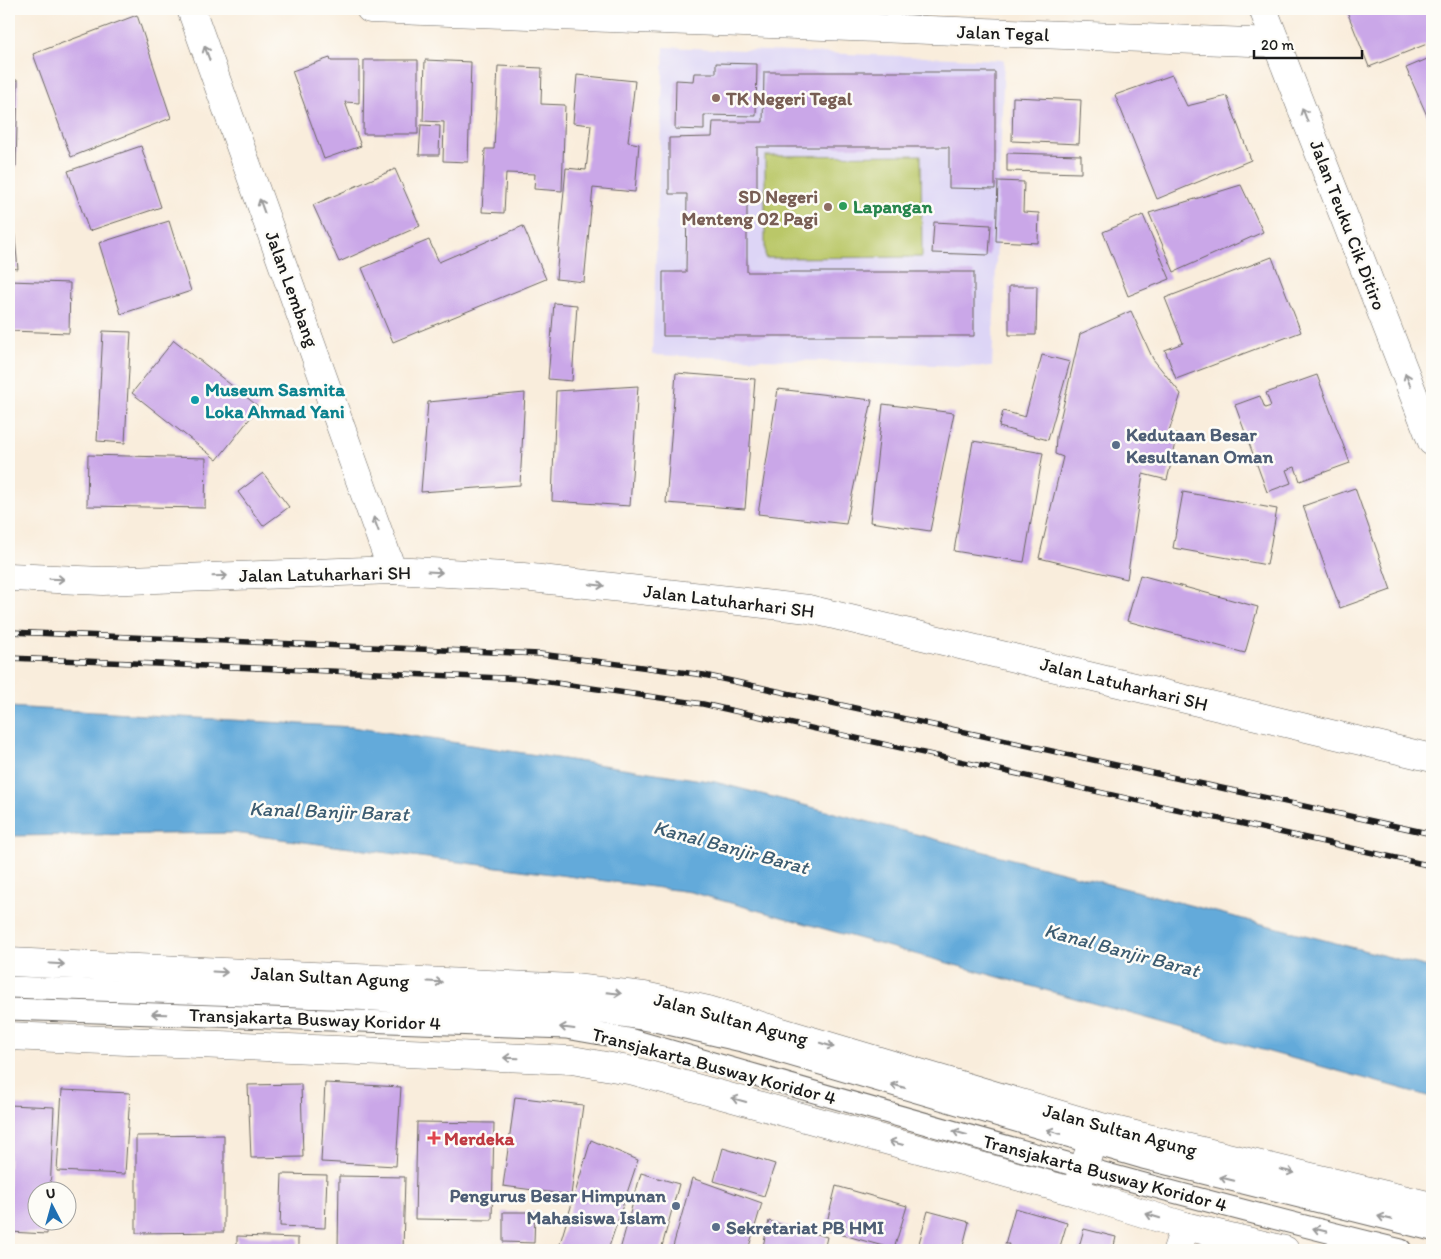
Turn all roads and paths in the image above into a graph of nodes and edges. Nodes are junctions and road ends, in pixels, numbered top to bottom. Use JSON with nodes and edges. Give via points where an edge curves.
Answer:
{"nodes":[{"id":1,"x":192,"y":9,"type":"edge"},
{"id":2,"x":370,"y":9,"type":"edge"},
{"id":3,"x":1263,"y":9,"type":"edge"},
{"id":4,"x":1277,"y":42,"type":"junction"},
{"id":5,"x":1432,"y":442,"type":"edge"},
{"id":6,"x":392,"y":570,"type":"junction"},
{"id":7,"x":9,"y":577,"type":"edge"},
{"id":8,"x":1432,"y":758,"type":"edge"},
{"id":9,"x":9,"y":962,"type":"edge"},
{"id":10,"x":9,"y":987,"type":"edge"},
{"id":11,"x":9,"y":1009,"type":"edge"},
{"id":12,"x":9,"y":1036,"type":"edge"},
{"id":13,"x":1095,"y":1134,"type":"junction"},
{"id":14,"x":1079,"y":1180,"type":"junction"},
{"id":15,"x":1432,"y":1206,"type":"edge"},
{"id":16,"x":1432,"y":1230,"type":"edge"},
{"id":17,"x":1181,"y":1238,"type":"edge"},
{"id":18,"x":1285,"y":1250,"type":"edge"},
{"id":19,"x":1401,"y":1250,"type":"edge"}],
"edges":[{"from":6,"to":1,"type":"main road","name":"Jalan Lembang","one_way":true},
{"from":2,"to":4,"type":"main road","name":"Jalan Tegal"},
{"from":3,"to":4,"type":"main road","name":"Jalan Teuku Cik Ditiro"},
{"from":5,"to":4,"type":"main road","name":"Jalan Teuku Cik Ditiro","one_way":true},
{"from":7,"to":6,"type":"main road","name":"Jalan Latuharhari SH","one_way":true,"via":[[102,581]]},
{"from":6,"to":8,"type":"main road","name":"Jalan Latuharhari SH","one_way":true,"via":[[523,577],[809,609]]},
{"from":9,"to":13,"type":"main road","name":"Jalan Sultan Agung","one_way":true,"via":[[574,988],[644,996],[708,1010]]},
{"from":13,"to":10,"type":"lane","name":"Transjakarta Busway Koridor 4","one_way":true,"via":[[742,1041],[655,1021],[596,1012],[354,999]]},
{"from":14,"to":11,"type":"lane","name":"Transjakarta Busway Koridor 4","one_way":true,"via":[[629,1039],[566,1028]]},
{"from":14,"to":12,"type":"main road","one_way":true,"via":[[634,1071],[572,1060]]},
{"from":13,"to":14,"type":"main road"},
{"from":13,"to":15,"type":"main road","name":"Jalan Sultan Agung","one_way":true},
{"from":16,"to":13,"type":"lane","name":"Transjakarta Busway Koridor 4","one_way":true,"via":[[1143,1158]]},
{"from":17,"to":14,"type":"main road","one_way":true},
{"from":19,"to":14,"type":"lane","name":"Transjakarta Busway Koridor 4","one_way":true,"via":[[1262,1216]]},
{"from":17,"to":18,"type":"main road"}]}
